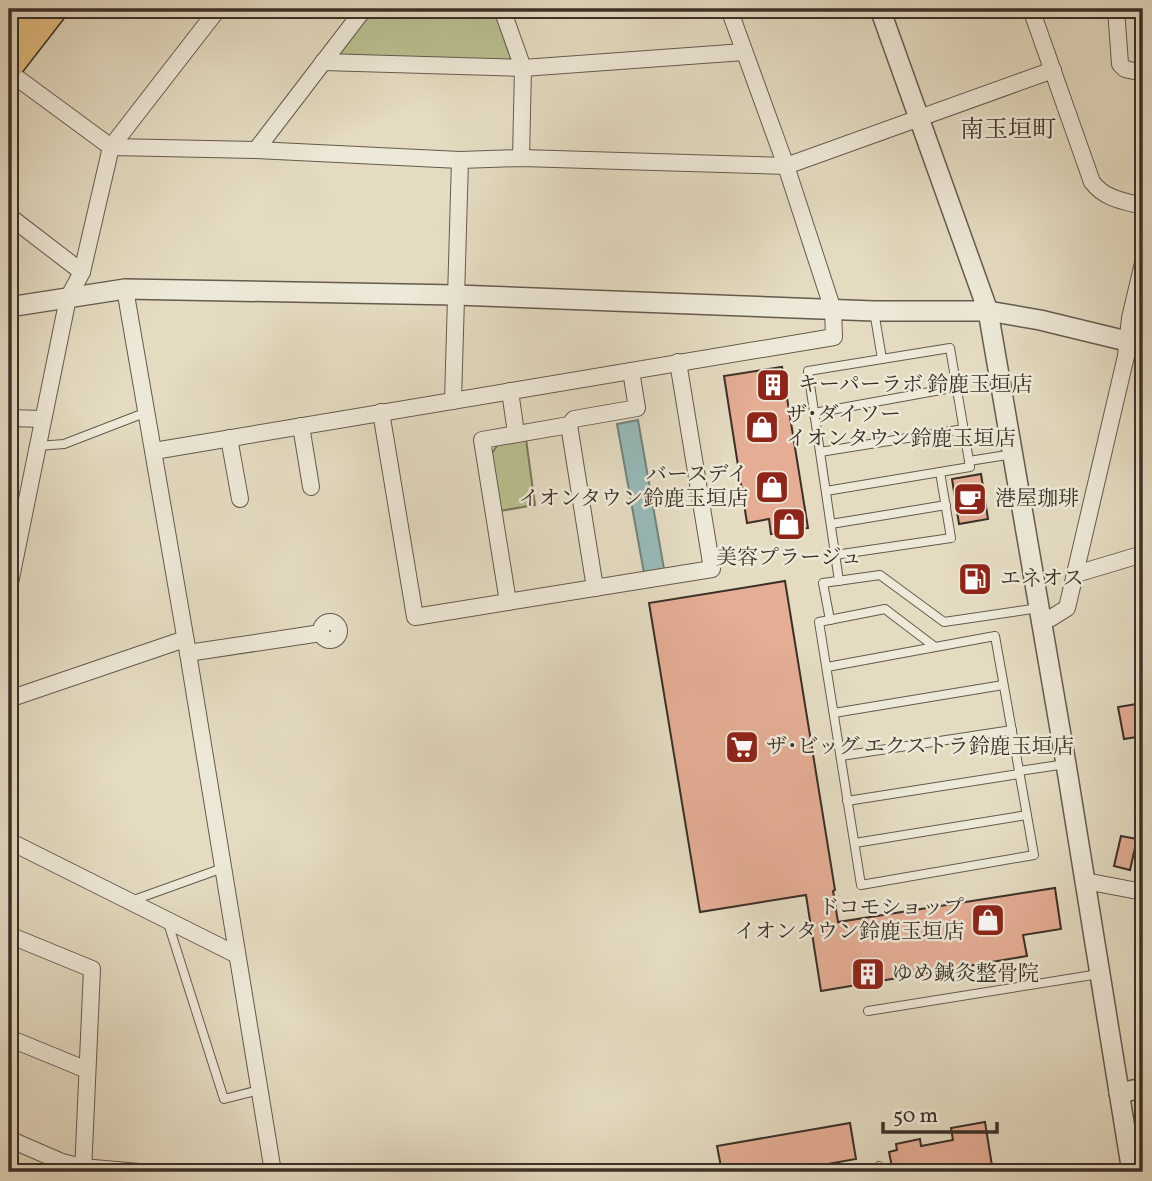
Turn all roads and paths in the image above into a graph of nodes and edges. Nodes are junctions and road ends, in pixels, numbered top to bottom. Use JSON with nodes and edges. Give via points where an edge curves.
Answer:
{"nodes":[{"id":1,"x":29,"y":9,"type":"edge"},
{"id":2,"x":54,"y":9,"type":"edge"},
{"id":3,"x":218,"y":9,"type":"edge"},
{"id":4,"x":364,"y":9,"type":"edge"},
{"id":5,"x":502,"y":9,"type":"edge"},
{"id":6,"x":729,"y":9,"type":"edge"},
{"id":7,"x":880,"y":9,"type":"edge"},
{"id":8,"x":1031,"y":9,"type":"edge"},
{"id":9,"x":1116,"y":9,"type":"edge"},
{"id":10,"x":9,"y":35,"type":"edge"},
{"id":11,"x":744,"y":52,"type":"junction"},
{"id":12,"x":323,"y":62,"type":"junction"},
{"id":13,"x":9,"y":67,"type":"edge"},
{"id":14,"x":523,"y":68,"type":"junction"},
{"id":15,"x":1053,"y":70,"type":"junction"},
{"id":16,"x":9,"y":72,"type":"edge"},
{"id":17,"x":1143,"y":73,"type":"edge"},
{"id":18,"x":919,"y":119,"type":"junction"},
{"id":19,"x":111,"y":147,"type":"junction"},
{"id":20,"x":257,"y":150,"type":"junction"},
{"id":21,"x":521,"y":158,"type":"junction"},
{"id":22,"x":460,"y":160,"type":"junction"},
{"id":23,"x":786,"y":166,"type":"junction"},
{"id":24,"x":1143,"y":206,"type":"edge"},
{"id":25,"x":9,"y":216,"type":"edge"},
{"id":26,"x":1143,"y":262,"type":"edge"},
{"id":27,"x":82,"y":272,"type":"junction"},
{"id":28,"x":125,"y":289,"type":"junction"},
{"id":29,"x":456,"y":295,"type":"junction"},
{"id":30,"x":68,"y":298,"type":"junction"},
{"id":31,"x":9,"y":307,"type":"edge"},
{"id":32,"x":833,"y":310,"type":"junction"},
{"id":33,"x":988,"y":311,"type":"junction"},
{"id":34,"x":874,"y":312,"type":"junction"},
{"id":35,"x":1136,"y":343,"type":"edge"},
{"id":36,"x":882,"y":359,"type":"junction"},
{"id":37,"x":678,"y":362,"type":"junction"},
{"id":38,"x":631,"y":370,"type":"junction"},
{"id":39,"x":957,"y":387,"type":"junction"},
{"id":40,"x":510,"y":391,"type":"junction"},
{"id":41,"x":453,"y":401,"type":"junction"},
{"id":42,"x":147,"y":412,"type":"junction"},
{"id":43,"x":381,"y":412,"type":"junction"},
{"id":44,"x":814,"y":413,"type":"junction"},
{"id":45,"x":9,"y":418,"type":"edge"},
{"id":46,"x":43,"y":419,"type":"junction"},
{"id":47,"x":569,"y":425,"type":"junction"},
{"id":48,"x":301,"y":426,"type":"junction"},
{"id":49,"x":964,"y":429,"type":"junction"},
{"id":50,"x":516,"y":433,"type":"junction"},
{"id":51,"x":229,"y":439,"type":"junction"},
{"id":52,"x":38,"y":446,"type":"junction"},
{"id":53,"x":154,"y":452,"type":"junction"},
{"id":54,"x":820,"y":453,"type":"junction"},
{"id":55,"x":1013,"y":454,"type":"junction"},
{"id":56,"x":969,"y":461,"type":"junction"},
{"id":57,"x":940,"y":472,"type":"junction"},
{"id":58,"x":311,"y":486,"type":"dead end"},
{"id":59,"x":826,"y":491,"type":"junction"},
{"id":60,"x":240,"y":499,"type":"dead end"},
{"id":61,"x":946,"y":505,"type":"junction"},
{"id":62,"x":831,"y":524,"type":"junction"},
{"id":63,"x":1143,"y":554,"type":"edge"},
{"id":64,"x":835,"y":555,"type":"junction"},
{"id":65,"x":1076,"y":574,"type":"junction"},
{"id":66,"x":839,"y":581,"type":"junction"},
{"id":67,"x":9,"y":588,"type":"edge"},
{"id":68,"x":595,"y":588,"type":"junction"},
{"id":69,"x":508,"y":602,"type":"junction"},
{"id":70,"x":1040,"y":614,"type":"junction"},
{"id":71,"x":830,"y":620,"type":"junction"},
{"id":72,"x":321,"y":633,"type":"dead end"},
{"id":73,"x":187,"y":646,"type":"junction"},
{"id":74,"x":935,"y":647,"type":"junction"},
{"id":75,"x":827,"y":667,"type":"junction"},
{"id":76,"x":1003,"y":685,"type":"junction"},
{"id":77,"x":9,"y":699,"type":"edge"},
{"id":78,"x":834,"y":713,"type":"junction"},
{"id":79,"x":1012,"y":730,"type":"junction"},
{"id":80,"x":841,"y":756,"type":"junction"},
{"id":81,"x":1066,"y":764,"type":"junction"},
{"id":82,"x":1019,"y":772,"type":"junction"},
{"id":83,"x":847,"y":801,"type":"junction"},
{"id":84,"x":1027,"y":815,"type":"junction"},
{"id":85,"x":9,"y":841,"type":"edge"},
{"id":86,"x":855,"y":843,"type":"junction"},
{"id":87,"x":223,"y":868,"type":"junction"},
{"id":88,"x":1085,"y":881,"type":"junction"},
{"id":89,"x":1143,"y":892,"type":"edge"},
{"id":90,"x":131,"y":901,"type":"junction"},
{"id":91,"x":167,"y":920,"type":"junction"},
{"id":92,"x":9,"y":935,"type":"edge"},
{"id":93,"x":237,"y":955,"type":"junction"},
{"id":94,"x":1099,"y":974,"type":"junction"},
{"id":95,"x":869,"y":1011,"type":"dead end"},
{"id":96,"x":9,"y":1038,"type":"edge"},
{"id":97,"x":87,"y":1070,"type":"junction"},
{"id":98,"x":1143,"y":1088,"type":"edge"},
{"id":99,"x":259,"y":1090,"type":"junction"},
{"id":100,"x":1119,"y":1093,"type":"junction"},
{"id":101,"x":9,"y":1139,"type":"edge"},
{"id":102,"x":83,"y":1170,"type":"edge"},
{"id":103,"x":139,"y":1172,"type":"edge"},
{"id":104,"x":274,"y":1172,"type":"edge"},
{"id":105,"x":1132,"y":1172,"type":"edge"}],
"edges":[{"from":1,"to":10,"type":"highway"},
{"from":2,"to":13,"type":"highway"},
{"from":3,"to":19,"type":"street"},
{"from":4,"to":12,"type":"street"},
{"from":5,"to":14,"type":"street"},
{"from":6,"to":11,"type":"street"},
{"from":7,"to":18,"type":"street"},
{"from":8,"to":15,"type":"street"},
{"from":9,"to":17,"type":"street","via":[[1121,64]]},
{"from":11,"to":14,"type":"street"},
{"from":11,"to":23,"type":"street"},
{"from":12,"to":14,"type":"street"},
{"from":12,"to":20,"type":"street"},
{"from":14,"to":21,"type":"street"},
{"from":15,"to":18,"type":"street"},
{"from":15,"to":24,"type":"street","via":[[1092,182],[1112,199]]},
{"from":16,"to":19,"type":"street"},
{"from":18,"to":23,"type":"street"},
{"from":18,"to":33,"type":"street"},
{"from":19,"to":20,"type":"street"},
{"from":19,"to":27,"type":"street"},
{"from":20,"to":22,"type":"street"},
{"from":21,"to":22,"type":"street"},
{"from":21,"to":23,"type":"street"},
{"from":22,"to":29,"type":"street"},
{"from":23,"to":32,"type":"street"},
{"from":25,"to":27,"type":"street"},
{"from":26,"to":35,"type":"street","via":[[1130,318]]},
{"from":27,"to":30,"type":"street"},
{"from":28,"to":29,"type":"street"},
{"from":28,"to":30,"type":"street"},
{"from":28,"to":42,"type":"street"},
{"from":29,"to":32,"type":"street"},
{"from":29,"to":41,"type":"street"},
{"from":30,"to":31,"type":"street"},
{"from":30,"to":46,"type":"street"},
{"from":32,"to":34,"type":"street"},
{"from":32,"to":37,"type":"street","via":[[834,337]]},
{"from":33,"to":34,"type":"street"},
{"from":33,"to":35,"type":"street"},
{"from":33,"to":55,"type":"street"},
{"from":34,"to":36,"type":"lane"},
{"from":35,"to":65,"type":"street"},
{"from":36,"to":39,"type":"lane","via":[[950,348]]},
{"from":36,"to":44,"type":"lane","via":[[808,371]]},
{"from":37,"to":38,"type":"street"},
{"from":37,"to":68,"type":"street","via":[[712,569]]},
{"from":38,"to":40,"type":"street"},
{"from":38,"to":47,"type":"street","via":[[638,408],[573,419]]},
{"from":39,"to":44,"type":"lane"},
{"from":39,"to":49,"type":"lane"},
{"from":40,"to":41,"type":"street"},
{"from":40,"to":50,"type":"street"},
{"from":41,"to":43,"type":"street"},
{"from":42,"to":52,"type":"lane","via":[[64,444]]},
{"from":42,"to":53,"type":"street"},
{"from":43,"to":48,"type":"street"},
{"from":43,"to":69,"type":"street","via":[[415,617]]},
{"from":44,"to":54,"type":"lane"},
{"from":45,"to":46,"type":"street"},
{"from":46,"to":52,"type":"street"},
{"from":47,"to":50,"type":"street"},
{"from":47,"to":68,"type":"street"},
{"from":48,"to":51,"type":"street"},
{"from":48,"to":58,"type":"street"},
{"from":49,"to":54,"type":"lane"},
{"from":49,"to":56,"type":"lane"},
{"from":50,"to":69,"type":"street","via":[[482,440]]},
{"from":51,"to":53,"type":"street"},
{"from":51,"to":60,"type":"street"},
{"from":52,"to":67,"type":"street"},
{"from":53,"to":73,"type":"street"},
{"from":54,"to":59,"type":"lane"},
{"from":55,"to":56,"type":"lane"},
{"from":55,"to":70,"type":"street"},
{"from":56,"to":57,"type":"lane","via":[[970,467]]},
{"from":57,"to":59,"type":"lane"},
{"from":57,"to":61,"type":"lane"},
{"from":59,"to":62,"type":"lane"},
{"from":61,"to":62,"type":"lane"},
{"from":61,"to":64,"type":"lane","via":[[951,538]]},
{"from":62,"to":64,"type":"lane"},
{"from":63,"to":65,"type":"street"},
{"from":64,"to":66,"type":"lane"},
{"from":65,"to":70,"type":"street","via":[[1067,608],[1051,618]]},
{"from":66,"to":70,"type":"lane","via":[[880,575],[944,622]]},
{"from":66,"to":71,"type":"lane","via":[[823,583]]},
{"from":68,"to":69,"type":"street"},
{"from":70,"to":81,"type":"street"},
{"from":71,"to":74,"type":"lane","via":[[885,609]]},
{"from":71,"to":75,"type":"lane","via":[[819,622]]},
{"from":72,"to":73,"type":"street"},
{"from":73,"to":77,"type":"street"},
{"from":73,"to":87,"type":"street"},
{"from":74,"to":75,"type":"lane"},
{"from":74,"to":76,"type":"lane","via":[[995,636]]},
{"from":75,"to":78,"type":"lane"},
{"from":76,"to":78,"type":"lane"},
{"from":76,"to":79,"type":"lane"},
{"from":78,"to":80,"type":"lane"},
{"from":79,"to":80,"type":"lane"},
{"from":79,"to":82,"type":"lane"},
{"from":80,"to":83,"type":"lane"},
{"from":81,"to":82,"type":"lane"},
{"from":81,"to":88,"type":"street"},
{"from":82,"to":83,"type":"lane"},
{"from":82,"to":84,"type":"lane"},
{"from":83,"to":86,"type":"lane"},
{"from":84,"to":86,"type":"lane"},
{"from":84,"to":86,"type":"lane","via":[[1034,855],[861,885]]},
{"from":85,"to":90,"type":"street"},
{"from":87,"to":90,"type":"lane"},
{"from":87,"to":93,"type":"street"},
{"from":88,"to":89,"type":"street"},
{"from":88,"to":94,"type":"street"},
{"from":90,"to":91,"type":"street"},
{"from":91,"to":93,"type":"street"},
{"from":91,"to":99,"type":"lane","via":[[224,1099]]},
{"from":92,"to":97,"type":"street","via":[[92,969]]},
{"from":93,"to":99,"type":"street"},
{"from":94,"to":95,"type":"lane"},
{"from":94,"to":100,"type":"street"},
{"from":96,"to":97,"type":"street"},
{"from":97,"to":102,"type":"street"},
{"from":98,"to":100,"type":"street"},
{"from":99,"to":104,"type":"street"},
{"from":100,"to":105,"type":"street"},
{"from":101,"to":102,"type":"street"},
{"from":102,"to":103,"type":"street"}]}
